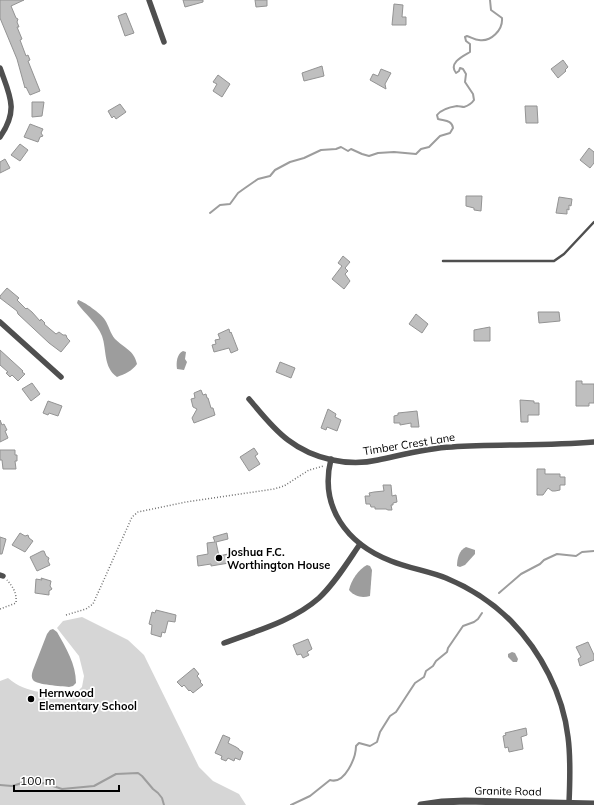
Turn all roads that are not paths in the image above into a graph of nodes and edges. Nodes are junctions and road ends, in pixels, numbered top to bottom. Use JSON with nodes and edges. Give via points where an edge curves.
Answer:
{"nodes":[{"id":1,"x":149,"y":0,"type":"edge"},
{"id":2,"x":164,"y":42,"type":"dead end"},
{"id":3,"x":0,"y":68,"type":"edge"},
{"id":4,"x":0,"y":137,"type":"edge"},
{"id":5,"x":594,"y":222,"type":"edge"},
{"id":6,"x":443,"y":261,"type":"dead end"},
{"id":7,"x":0,"y":322,"type":"edge"},
{"id":8,"x":61,"y":377,"type":"dead end"},
{"id":9,"x":249,"y":398,"type":"dead end"},
{"id":10,"x":594,"y":442,"type":"edge"},
{"id":11,"x":330,"y":462,"type":"junction"},
{"id":12,"x":360,"y":544,"type":"junction"},
{"id":13,"x":224,"y":643,"type":"dead end"},
{"id":14,"x":569,"y":804,"type":"junction"},
{"id":15,"x":594,"y":804,"type":"edge"},
{"id":16,"x":421,"y":805,"type":"edge"}],
"edges":[{"from":1,"to":2,"type":"street"},
{"from":3,"to":4,"type":"street","via":[[12,106],[12,113]]},
{"from":5,"to":6,"type":"lane","via":[[559,259],[554,261]]},
{"from":7,"to":8,"type":"street"},
{"from":9,"to":11,"type":"street","name":"Timber Crest Lane","via":[[288,440]]},
{"from":10,"to":11,"type":"street","name":"Timber Crest Lane","via":[[451,447],[376,461]]},
{"from":11,"to":12,"type":"street","via":[[328,492],[331,503],[343,527]]},
{"from":12,"to":13,"type":"street","via":[[332,583],[312,604],[286,619]]},
{"from":12,"to":14,"type":"street","via":[[392,562],[430,572],[466,588],[498,610],[526,638],[542,661],[564,716],[570,755]]},
{"from":14,"to":15,"type":"street","name":"Granite Road"},
{"from":14,"to":16,"type":"street","name":"Granite Road","via":[[465,801]]}]}
